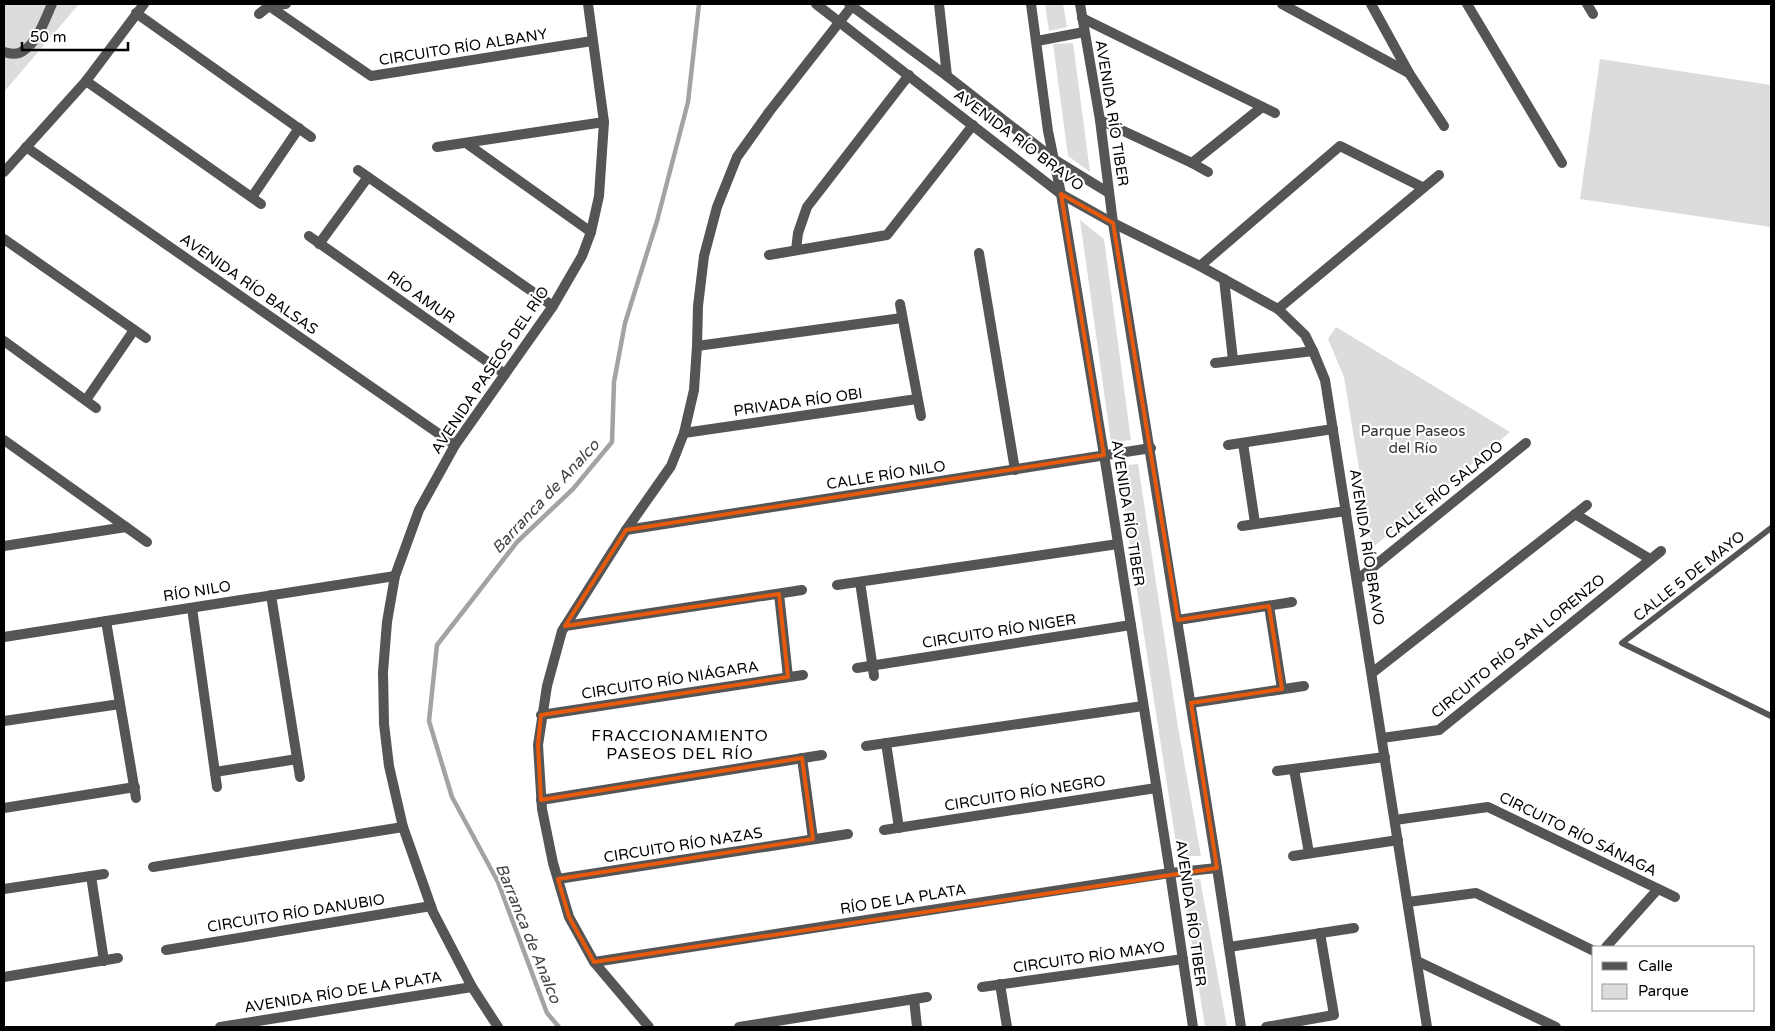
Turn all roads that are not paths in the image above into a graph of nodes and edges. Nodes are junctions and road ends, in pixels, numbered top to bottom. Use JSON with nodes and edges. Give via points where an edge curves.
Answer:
{"nodes":[{"id":1,"x":52,"y":4,"type":"edge"},
{"id":2,"x":144,"y":4,"type":"edge"},
{"id":3,"x":286,"y":4,"type":"edge"},
{"id":4,"x":588,"y":4,"type":"edge"},
{"id":5,"x":816,"y":4,"type":"edge"},
{"id":6,"x":939,"y":4,"type":"edge"},
{"id":7,"x":1031,"y":4,"type":"edge"},
{"id":8,"x":1080,"y":4,"type":"edge"},
{"id":9,"x":1282,"y":4,"type":"edge"},
{"id":10,"x":1371,"y":4,"type":"edge"},
{"id":11,"x":1467,"y":4,"type":"edge"},
{"id":12,"x":1587,"y":4,"type":"edge"},
{"id":13,"x":850,"y":5,"type":"edge"},
{"id":14,"x":269,"y":6,"type":"junction"},
{"id":15,"x":136,"y":13,"type":"junction"},
{"id":16,"x":259,"y":14,"type":"dead end"},
{"id":17,"x":1593,"y":14,"type":"dead end"},
{"id":18,"x":1082,"y":18,"type":"junction"},
{"id":19,"x":839,"y":21,"type":"junction"},
{"id":20,"x":1084,"y":32,"type":"junction"},
{"id":21,"x":592,"y":41,"type":"junction"},
{"id":22,"x":1037,"y":41,"type":"junction"},
{"id":23,"x":4,"y":52,"type":"edge"},
{"id":24,"x":1408,"y":73,"type":"junction"},
{"id":25,"x":909,"y":75,"type":"junction"},
{"id":26,"x":947,"y":76,"type":"junction"},
{"id":27,"x":86,"y":81,"type":"junction"},
{"id":28,"x":1262,"y":107,"type":"junction"},
{"id":29,"x":1275,"y":114,"type":"dead end"},
{"id":30,"x":1100,"y":120,"type":"junction"},
{"id":31,"x":604,"y":122,"type":"junction"},
{"id":32,"x":973,"y":125,"type":"junction"},
{"id":33,"x":1444,"y":126,"type":"dead end"},
{"id":34,"x":300,"y":128,"type":"junction"},
{"id":35,"x":311,"y":137,"type":"dead end"},
{"id":36,"x":466,"y":143,"type":"junction"},
{"id":37,"x":438,"y":147,"type":"dead end"},
{"id":38,"x":26,"y":148,"type":"junction"},
{"id":39,"x":1055,"y":160,"type":"junction"},
{"id":40,"x":1562,"y":163,"type":"dead end"},
{"id":41,"x":1192,"y":164,"type":"junction"},
{"id":42,"x":358,"y":170,"type":"dead end"},
{"id":43,"x":4,"y":172,"type":"edge"},
{"id":44,"x":1208,"y":172,"type":"dead end"},
{"id":45,"x":1439,"y":175,"type":"dead end"},
{"id":46,"x":368,"y":177,"type":"junction"},
{"id":47,"x":1422,"y":188,"type":"junction"},
{"id":48,"x":1109,"y":193,"type":"junction"},
{"id":49,"x":1061,"y":194,"type":"junction"},
{"id":50,"x":252,"y":197,"type":"junction"},
{"id":51,"x":261,"y":204,"type":"dead end"},
{"id":52,"x":1113,"y":223,"type":"junction"},
{"id":53,"x":591,"y":232,"type":"junction"},
{"id":54,"x":309,"y":236,"type":"dead end"},
{"id":55,"x":4,"y":239,"type":"edge"},
{"id":56,"x":319,"y":244,"type":"junction"},
{"id":57,"x":796,"y":250,"type":"junction"},
{"id":58,"x":979,"y":253,"type":"dead end"},
{"id":59,"x":769,"y":255,"type":"dead end"},
{"id":60,"x":1200,"y":266,"type":"junction"},
{"id":61,"x":1224,"y":279,"type":"junction"},
{"id":62,"x":900,"y":304,"type":"dead end"},
{"id":63,"x":552,"y":306,"type":"junction"},
{"id":64,"x":1278,"y":309,"type":"junction"},
{"id":65,"x":902,"y":318,"type":"junction"},
{"id":66,"x":134,"y":330,"type":"junction"},
{"id":67,"x":146,"y":338,"type":"dead end"},
{"id":68,"x":4,"y":341,"type":"edge"},
{"id":69,"x":697,"y":346,"type":"junction"},
{"id":70,"x":1313,"y":351,"type":"junction"},
{"id":71,"x":1233,"y":360,"type":"junction"},
{"id":72,"x":1216,"y":363,"type":"dead end"},
{"id":73,"x":505,"y":374,"type":"junction"},
{"id":74,"x":86,"y":400,"type":"junction"},
{"id":75,"x":917,"y":400,"type":"junction"},
{"id":76,"x":96,"y":408,"type":"dead end"},
{"id":77,"x":921,"y":416,"type":"dead end"},
{"id":78,"x":1333,"y":429,"type":"junction"},
{"id":79,"x":684,"y":434,"type":"junction"},
{"id":80,"x":4,"y":440,"type":"edge"},
{"id":81,"x":1243,"y":443,"type":"junction"},
{"id":82,"x":1526,"y":443,"type":"dead end"},
{"id":83,"x":455,"y":444,"type":"junction"},
{"id":84,"x":1228,"y":445,"type":"dead end"},
{"id":85,"x":1151,"y":448,"type":"junction"},
{"id":86,"x":1104,"y":455,"type":"junction"},
{"id":87,"x":1015,"y":470,"type":"junction"},
{"id":88,"x":1586,"y":505,"type":"dead end"},
{"id":89,"x":1346,"y":511,"type":"junction"},
{"id":90,"x":1575,"y":514,"type":"junction"},
{"id":91,"x":1255,"y":524,"type":"junction"},
{"id":92,"x":1242,"y":526,"type":"dead end"},
{"id":93,"x":126,"y":528,"type":"junction"},
{"id":94,"x":1771,"y":528,"type":"edge"},
{"id":95,"x":626,"y":530,"type":"junction"},
{"id":96,"x":147,"y":542,"type":"dead end"},
{"id":97,"x":1118,"y":544,"type":"junction"},
{"id":98,"x":4,"y":546,"type":"edge"},
{"id":99,"x":1660,"y":551,"type":"dead end"},
{"id":100,"x":1650,"y":559,"type":"junction"},
{"id":101,"x":396,"y":576,"type":"junction"},
{"id":102,"x":1357,"y":580,"type":"junction"},
{"id":103,"x":860,"y":582,"type":"junction"},
{"id":104,"x":837,"y":585,"type":"dead end"},
{"id":105,"x":802,"y":590,"type":"dead end"},
{"id":106,"x":778,"y":594,"type":"junction"},
{"id":107,"x":271,"y":595,"type":"junction"},
{"id":108,"x":1292,"y":602,"type":"dead end"},
{"id":109,"x":1269,"y":606,"type":"junction"},
{"id":110,"x":192,"y":608,"type":"junction"},
{"id":111,"x":1178,"y":620,"type":"junction"},
{"id":112,"x":106,"y":621,"type":"junction"},
{"id":113,"x":1131,"y":625,"type":"junction"},
{"id":114,"x":565,"y":626,"type":"junction"},
{"id":115,"x":4,"y":637,"type":"edge"},
{"id":116,"x":857,"y":668,"type":"dead end"},
{"id":117,"x":873,"y":671,"type":"junction"},
{"id":118,"x":1372,"y":673,"type":"junction"},
{"id":119,"x":803,"y":675,"type":"dead end"},
{"id":120,"x":788,"y":677,"type":"junction"},
{"id":121,"x":1304,"y":686,"type":"dead end"},
{"id":122,"x":1282,"y":689,"type":"junction"},
{"id":123,"x":1191,"y":703,"type":"junction"},
{"id":124,"x":120,"y":704,"type":"junction"},
{"id":125,"x":1143,"y":706,"type":"junction"},
{"id":126,"x":541,"y":715,"type":"junction"},
{"id":127,"x":1771,"y":716,"type":"edge"},
{"id":128,"x":4,"y":721,"type":"edge"},
{"id":129,"x":1382,"y":738,"type":"junction"},
{"id":130,"x":886,"y":743,"type":"junction"},
{"id":131,"x":866,"y":746,"type":"dead end"},
{"id":132,"x":822,"y":754,"type":"dead end"},
{"id":133,"x":1385,"y":757,"type":"junction"},
{"id":134,"x":802,"y":758,"type":"junction"},
{"id":135,"x":297,"y":759,"type":"junction"},
{"id":136,"x":1294,"y":769,"type":"junction"},
{"id":137,"x":1277,"y":771,"type":"dead end"},
{"id":138,"x":215,"y":772,"type":"junction"},
{"id":139,"x":300,"y":777,"type":"dead end"},
{"id":140,"x":217,"y":787,"type":"dead end"},
{"id":141,"x":1156,"y":788,"type":"junction"},
{"id":142,"x":541,"y":800,"type":"junction"},
{"id":143,"x":4,"y":808,"type":"edge"},
{"id":144,"x":1395,"y":820,"type":"junction"},
{"id":145,"x":403,"y":826,"type":"junction"},
{"id":146,"x":899,"y":828,"type":"junction"},
{"id":147,"x":884,"y":830,"type":"dead end"},
{"id":148,"x":848,"y":834,"type":"dead end"},
{"id":149,"x":813,"y":840,"type":"junction"},
{"id":150,"x":1398,"y":840,"type":"junction"},
{"id":151,"x":1309,"y":853,"type":"junction"},
{"id":152,"x":1292,"y":856,"type":"dead end"},
{"id":153,"x":152,"y":867,"type":"dead end"},
{"id":154,"x":1218,"y":868,"type":"junction"},
{"id":155,"x":1170,"y":873,"type":"junction"},
{"id":156,"x":104,"y":874,"type":"dead end"},
{"id":157,"x":91,"y":876,"type":"junction"},
{"id":158,"x":558,"y":879,"type":"junction"},
{"id":159,"x":4,"y":889,"type":"edge"},
{"id":160,"x":1658,"y":889,"type":"junction"},
{"id":161,"x":1675,"y":897,"type":"dead end"},
{"id":162,"x":1408,"y":902,"type":"junction"},
{"id":163,"x":431,"y":906,"type":"junction"},
{"id":164,"x":1354,"y":928,"type":"dead end"},
{"id":165,"x":1320,"y":934,"type":"junction"},
{"id":166,"x":1229,"y":946,"type":"junction"},
{"id":167,"x":1607,"y":946,"type":"edge"},
{"id":168,"x":166,"y":950,"type":"dead end"},
{"id":169,"x":1592,"y":950,"type":"edge"},
{"id":170,"x":118,"y":958,"type":"dead end"},
{"id":171,"x":1183,"y":959,"type":"junction"},
{"id":172,"x":104,"y":961,"type":"junction"},
{"id":173,"x":1417,"y":961,"type":"junction"},
{"id":174,"x":594,"y":962,"type":"junction"},
{"id":175,"x":4,"y":977,"type":"edge"},
{"id":176,"x":1000,"y":984,"type":"junction"},
{"id":177,"x":472,"y":986,"type":"junction"},
{"id":178,"x":982,"y":987,"type":"dead end"},
{"id":179,"x":927,"y":997,"type":"dead end"},
{"id":180,"x":914,"y":999,"type":"junction"},
{"id":181,"x":220,"y":1027,"type":"edge"},
{"id":182,"x":498,"y":1027,"type":"edge"},
{"id":183,"x":649,"y":1027,"type":"edge"},
{"id":184,"x":739,"y":1027,"type":"edge"},
{"id":185,"x":917,"y":1027,"type":"edge"},
{"id":186,"x":1007,"y":1027,"type":"edge"},
{"id":187,"x":1193,"y":1027,"type":"edge"},
{"id":188,"x":1241,"y":1027,"type":"edge"},
{"id":189,"x":1266,"y":1027,"type":"edge"},
{"id":190,"x":1427,"y":1027,"type":"edge"},
{"id":191,"x":1556,"y":1027,"type":"edge"}],
"edges":[{"from":1,"to":23,"type":"street","via":[[43,25],[22,52]]},
{"from":2,"to":15,"type":"street"},
{"from":3,"to":14,"type":"street"},
{"from":4,"to":21,"type":"street","name":"AVENIDA PASEOS DEL RÍO"},
{"from":5,"to":19,"type":"street","name":"AVENIDA RÍO BRAVO"},
{"from":6,"to":26,"type":"street"},
{"from":7,"to":22,"type":"street","name":"AVENIDA RÍO TIBER"},
{"from":8,"to":18,"type":"street","name":"AVENIDA RÍO TIBER"},
{"from":9,"to":24,"type":"street"},
{"from":10,"to":24,"type":"street"},
{"from":11,"to":40,"type":"street"},
{"from":12,"to":17,"type":"street"},
{"from":13,"to":19,"type":"street"},
{"from":13,"to":26,"type":"street","name":"AVENIDA RÍO BRAVO"},
{"from":14,"to":16,"type":"street"},
{"from":14,"to":21,"type":"street","name":"CIRCUITO RÍO ALBANY","via":[[371,76]]},
{"from":15,"to":27,"type":"street"},
{"from":15,"to":34,"type":"street"},
{"from":18,"to":20,"type":"street","name":"AVENIDA RÍO TIBER"},
{"from":18,"to":28,"type":"street"},
{"from":19,"to":25,"type":"street","name":"AVENIDA RÍO BRAVO"},
{"from":19,"to":69,"type":"street","via":[[737,157],[717,208],[704,256]]},
{"from":20,"to":22,"type":"street"},
{"from":20,"to":30,"type":"street","name":"AVENIDA RÍO TIBER"},
{"from":21,"to":31,"type":"street","name":"AVENIDA PASEOS DEL RÍO"},
{"from":22,"to":39,"type":"street","name":"AVENIDA RÍO TIBER","via":[[1048,131]]},
{"from":24,"to":33,"type":"street"},
{"from":25,"to":32,"type":"street","name":"AVENIDA RÍO BRAVO"},
{"from":25,"to":57,"type":"street","via":[[807,207]]},
{"from":26,"to":39,"type":"street","name":"AVENIDA RÍO BRAVO"},
{"from":27,"to":38,"type":"street"},
{"from":27,"to":50,"type":"street"},
{"from":28,"to":29,"type":"street"},
{"from":28,"to":41,"type":"street"},
{"from":30,"to":41,"type":"street"},
{"from":30,"to":48,"type":"street","name":"AVENIDA RÍO TIBER"},
{"from":31,"to":36,"type":"street"},
{"from":31,"to":53,"type":"street","name":"AVENIDA PASEOS DEL RÍO","via":[[599,196]]},
{"from":32,"to":49,"type":"street","name":"AVENIDA RÍO BRAVO"},
{"from":32,"to":57,"type":"street","via":[[887,235]]},
{"from":34,"to":35,"type":"street"},
{"from":34,"to":50,"type":"street"},
{"from":36,"to":37,"type":"street"},
{"from":36,"to":53,"type":"street"},
{"from":38,"to":43,"type":"street"},
{"from":38,"to":83,"type":"street","name":"AVENIDA RÍO BALSAS"},
{"from":39,"to":48,"type":"street","name":"AVENIDA RÍO BRAVO"},
{"from":39,"to":49,"type":"street","name":"AVENIDA RÍO TIBER"},
{"from":41,"to":44,"type":"street"},
{"from":42,"to":46,"type":"street"},
{"from":45,"to":47,"type":"street"},
{"from":46,"to":56,"type":"street"},
{"from":46,"to":63,"type":"street"},
{"from":47,"to":60,"type":"street","via":[[1340,146]]},
{"from":47,"to":64,"type":"street"},
{"from":48,"to":52,"type":"street","name":"AVENIDA RÍO TIBER"},
{"from":49,"to":52,"type":"street","name":"AVENIDA RÍO BRAVO"},
{"from":49,"to":86,"type":"street","name":"AVENIDA RÍO TIBER"},
{"from":50,"to":51,"type":"street"},
{"from":52,"to":60,"type":"street","name":"AVENIDA RÍO BRAVO"},
{"from":52,"to":85,"type":"street","name":"AVENIDA RÍO TIBER"},
{"from":53,"to":63,"type":"street","name":"AVENIDA PASEOS DEL RÍO","via":[[582,256]]},
{"from":54,"to":56,"type":"street","name":"RÍO AMUR"},
{"from":55,"to":66,"type":"street"},
{"from":56,"to":73,"type":"street","name":"RÍO AMUR"},
{"from":57,"to":59,"type":"street"},
{"from":58,"to":87,"type":"street"},
{"from":60,"to":61,"type":"street","name":"AVENIDA RÍO BRAVO"},
{"from":61,"to":64,"type":"street","name":"AVENIDA RÍO BRAVO"},
{"from":61,"to":71,"type":"street"},
{"from":62,"to":65,"type":"street"},
{"from":63,"to":73,"type":"street","name":"AVENIDA PASEOS DEL RÍO"},
{"from":64,"to":70,"type":"street","name":"AVENIDA RÍO BRAVO","via":[[1305,335]]},
{"from":65,"to":69,"type":"street"},
{"from":65,"to":75,"type":"street"},
{"from":66,"to":67,"type":"street"},
{"from":66,"to":74,"type":"street"},
{"from":68,"to":74,"type":"street"},
{"from":69,"to":79,"type":"street","via":[[694,390]]},
{"from":70,"to":71,"type":"street"},
{"from":70,"to":78,"type":"street","name":"AVENIDA RÍO BRAVO","via":[[1325,380]]},
{"from":71,"to":72,"type":"street"},
{"from":73,"to":83,"type":"street","name":"AVENIDA PASEOS DEL RÍO"},
{"from":74,"to":76,"type":"street"},
{"from":75,"to":77,"type":"street"},
{"from":75,"to":79,"type":"street","name":"PRIVADA RÍO OBI"},
{"from":78,"to":81,"type":"street"},
{"from":78,"to":89,"type":"street","name":"AVENIDA RÍO BRAVO"},
{"from":79,"to":95,"type":"street","via":[[671,466]]},
{"from":80,"to":93,"type":"street"},
{"from":81,"to":84,"type":"street"},
{"from":81,"to":91,"type":"street"},
{"from":82,"to":102,"type":"street","name":"CALLE RÍO SALADO"},
{"from":83,"to":101,"type":"street","name":"AVENIDA PASEOS DEL RÍO","via":[[419,510]]},
{"from":85,"to":86,"type":"street","name":"CALLE RÍO NILO"},
{"from":85,"to":111,"type":"street","name":"AVENIDA RÍO TIBER"},
{"from":86,"to":87,"type":"street","name":"CALLE RÍO NILO"},
{"from":86,"to":97,"type":"street","name":"AVENIDA RÍO TIBER"},
{"from":87,"to":95,"type":"street","name":"CALLE RÍO NILO"},
{"from":88,"to":90,"type":"street"},
{"from":89,"to":91,"type":"street"},
{"from":89,"to":102,"type":"street","name":"AVENIDA RÍO BRAVO"},
{"from":90,"to":100,"type":"street"},
{"from":90,"to":118,"type":"street"},
{"from":91,"to":92,"type":"street"},
{"from":93,"to":96,"type":"street"},
{"from":93,"to":98,"type":"street"},
{"from":94,"to":127,"type":"lane","name":"CALLE 5 DE MAYO","via":[[1622,643]]},
{"from":95,"to":114,"type":"street"},
{"from":97,"to":103,"type":"street"},
{"from":97,"to":113,"type":"street","name":"AVENIDA RÍO TIBER"},
{"from":99,"to":100,"type":"street","name":"CIRCUITO RÍO SAN LORENZO"},
{"from":100,"to":129,"type":"street","name":"CIRCUITO RÍO SAN LORENZO","via":[[1439,730]]},
{"from":101,"to":107,"type":"street","name":"RÍO NILO"},
{"from":101,"to":145,"type":"street","name":"AVENIDA PASEOS DEL RÍO","via":[[386,622],[384,724],[389,766]]},
{"from":102,"to":118,"type":"street","name":"AVENIDA RÍO BRAVO"},
{"from":103,"to":104,"type":"street"},
{"from":103,"to":117,"type":"street"},
{"from":105,"to":106,"type":"street"},
{"from":106,"to":114,"type":"street"},
{"from":106,"to":120,"type":"street"},
{"from":107,"to":110,"type":"street","name":"RÍO NILO"},
{"from":107,"to":135,"type":"street"},
{"from":108,"to":109,"type":"street"},
{"from":109,"to":111,"type":"street"},
{"from":109,"to":122,"type":"street"},
{"from":110,"to":112,"type":"street","name":"RÍO NILO"},
{"from":110,"to":138,"type":"street"},
{"from":111,"to":123,"type":"street","name":"AVENIDA RÍO TIBER"},
{"from":112,"to":115,"type":"street","name":"RÍO NILO"},
{"from":112,"to":124,"type":"street"},
{"from":113,"to":117,"type":"street","name":"CIRCUITO RÍO NIGER"},
{"from":113,"to":125,"type":"street","name":"AVENIDA RÍO TIBER"},
{"from":114,"to":126,"type":"street","via":[[546,686]]},
{"from":116,"to":117,"type":"street","name":"CIRCUITO RÍO NIGER"},
{"from":118,"to":129,"type":"street","name":"AVENIDA RÍO BRAVO"},
{"from":119,"to":120,"type":"street","name":"CIRCUITO RÍO NIÁGARA"},
{"from":120,"to":126,"type":"street","name":"CIRCUITO RÍO NIÁGARA"},
{"from":121,"to":122,"type":"street"},
{"from":122,"to":123,"type":"street"},
{"from":123,"to":154,"type":"street","name":"AVENIDA RÍO TIBER"},
{"from":124,"to":128,"type":"street"},
{"from":124,"to":143,"type":"street","via":[[135,793]]},
{"from":125,"to":130,"type":"street"},
{"from":125,"to":141,"type":"street","name":"AVENIDA RÍO TIBER"},
{"from":126,"to":142,"type":"street","via":[[538,745]]},
{"from":129,"to":133,"type":"street","name":"AVENIDA RÍO BRAVO"},
{"from":130,"to":131,"type":"street"},
{"from":130,"to":146,"type":"street"},
{"from":132,"to":134,"type":"street"},
{"from":133,"to":136,"type":"street"},
{"from":133,"to":144,"type":"street","name":"AVENIDA RÍO BRAVO"},
{"from":134,"to":142,"type":"street"},
{"from":134,"to":149,"type":"street"},
{"from":135,"to":138,"type":"street"},
{"from":135,"to":139,"type":"street"},
{"from":136,"to":137,"type":"street"},
{"from":136,"to":151,"type":"street"},
{"from":138,"to":140,"type":"street"},
{"from":141,"to":146,"type":"street","name":"CIRCUITO RÍO NEGRO"},
{"from":141,"to":155,"type":"street","name":"AVENIDA RÍO TIBER"},
{"from":142,"to":158,"type":"street"},
{"from":144,"to":150,"type":"street","name":"AVENIDA RÍO BRAVO"},
{"from":144,"to":160,"type":"street","name":"CIRCUITO RÍO SÁNAGA","via":[[1488,807]]},
{"from":145,"to":153,"type":"street"},
{"from":145,"to":163,"type":"street","name":"AVENIDA PASEOS DEL RÍO"},
{"from":146,"to":147,"type":"street","name":"CIRCUITO RÍO NEGRO"},
{"from":148,"to":149,"type":"street","name":"CIRCUITO RÍO NAZAS"},
{"from":149,"to":158,"type":"street","name":"CIRCUITO RÍO NAZAS"},
{"from":150,"to":151,"type":"street"},
{"from":150,"to":162,"type":"street","name":"AVENIDA RÍO BRAVO"},
{"from":151,"to":152,"type":"street"},
{"from":154,"to":155,"type":"street","name":"RÍO DE LA PLATA"},
{"from":154,"to":166,"type":"street","name":"AVENIDA RÍO TIBER"},
{"from":155,"to":171,"type":"street","name":"AVENIDA RÍO TIBER"},
{"from":155,"to":174,"type":"street","name":"RÍO DE LA PLATA"},
{"from":156,"to":157,"type":"street"},
{"from":157,"to":159,"type":"street"},
{"from":157,"to":172,"type":"street"},
{"from":158,"to":174,"type":"street","via":[[569,916]]},
{"from":160,"to":161,"type":"street","name":"CIRCUITO RÍO SÁNAGA"},
{"from":160,"to":167,"type":"street","name":"CIRCUITO RÍO SÁNAGA"},
{"from":162,"to":169,"type":"street","via":[[1476,892]]},
{"from":162,"to":173,"type":"street","name":"AVENIDA RÍO BRAVO"},
{"from":163,"to":168,"type":"street","name":"CIRCUITO RÍO DANUBIO"},
{"from":163,"to":177,"type":"street","name":"AVENIDA PASEOS DEL RÍO"},
{"from":164,"to":165,"type":"street"},
{"from":165,"to":166,"type":"street"},
{"from":165,"to":189,"type":"street","via":[[1334,1015]]},
{"from":166,"to":188,"type":"street","name":"AVENIDA RÍO TIBER"},
{"from":170,"to":172,"type":"street"},
{"from":171,"to":176,"type":"street","name":"CIRCUITO RÍO MAYO"},
{"from":171,"to":187,"type":"street","name":"AVENIDA RÍO TIBER"},
{"from":172,"to":175,"type":"street"},
{"from":173,"to":190,"type":"street","name":"AVENIDA RÍO BRAVO"},
{"from":173,"to":191,"type":"street"},
{"from":174,"to":183,"type":"street"},
{"from":176,"to":178,"type":"street","name":"CIRCUITO RÍO MAYO"},
{"from":176,"to":186,"type":"street","name":"CIRCUITO RÍO MAYO"},
{"from":177,"to":181,"type":"street","name":"AVENIDA RÍO DE LA PLATA"},
{"from":177,"to":182,"type":"street","name":"AVENIDA PASEOS DEL RÍO"},
{"from":179,"to":180,"type":"street"},
{"from":180,"to":184,"type":"street"},
{"from":180,"to":185,"type":"street"}]}
